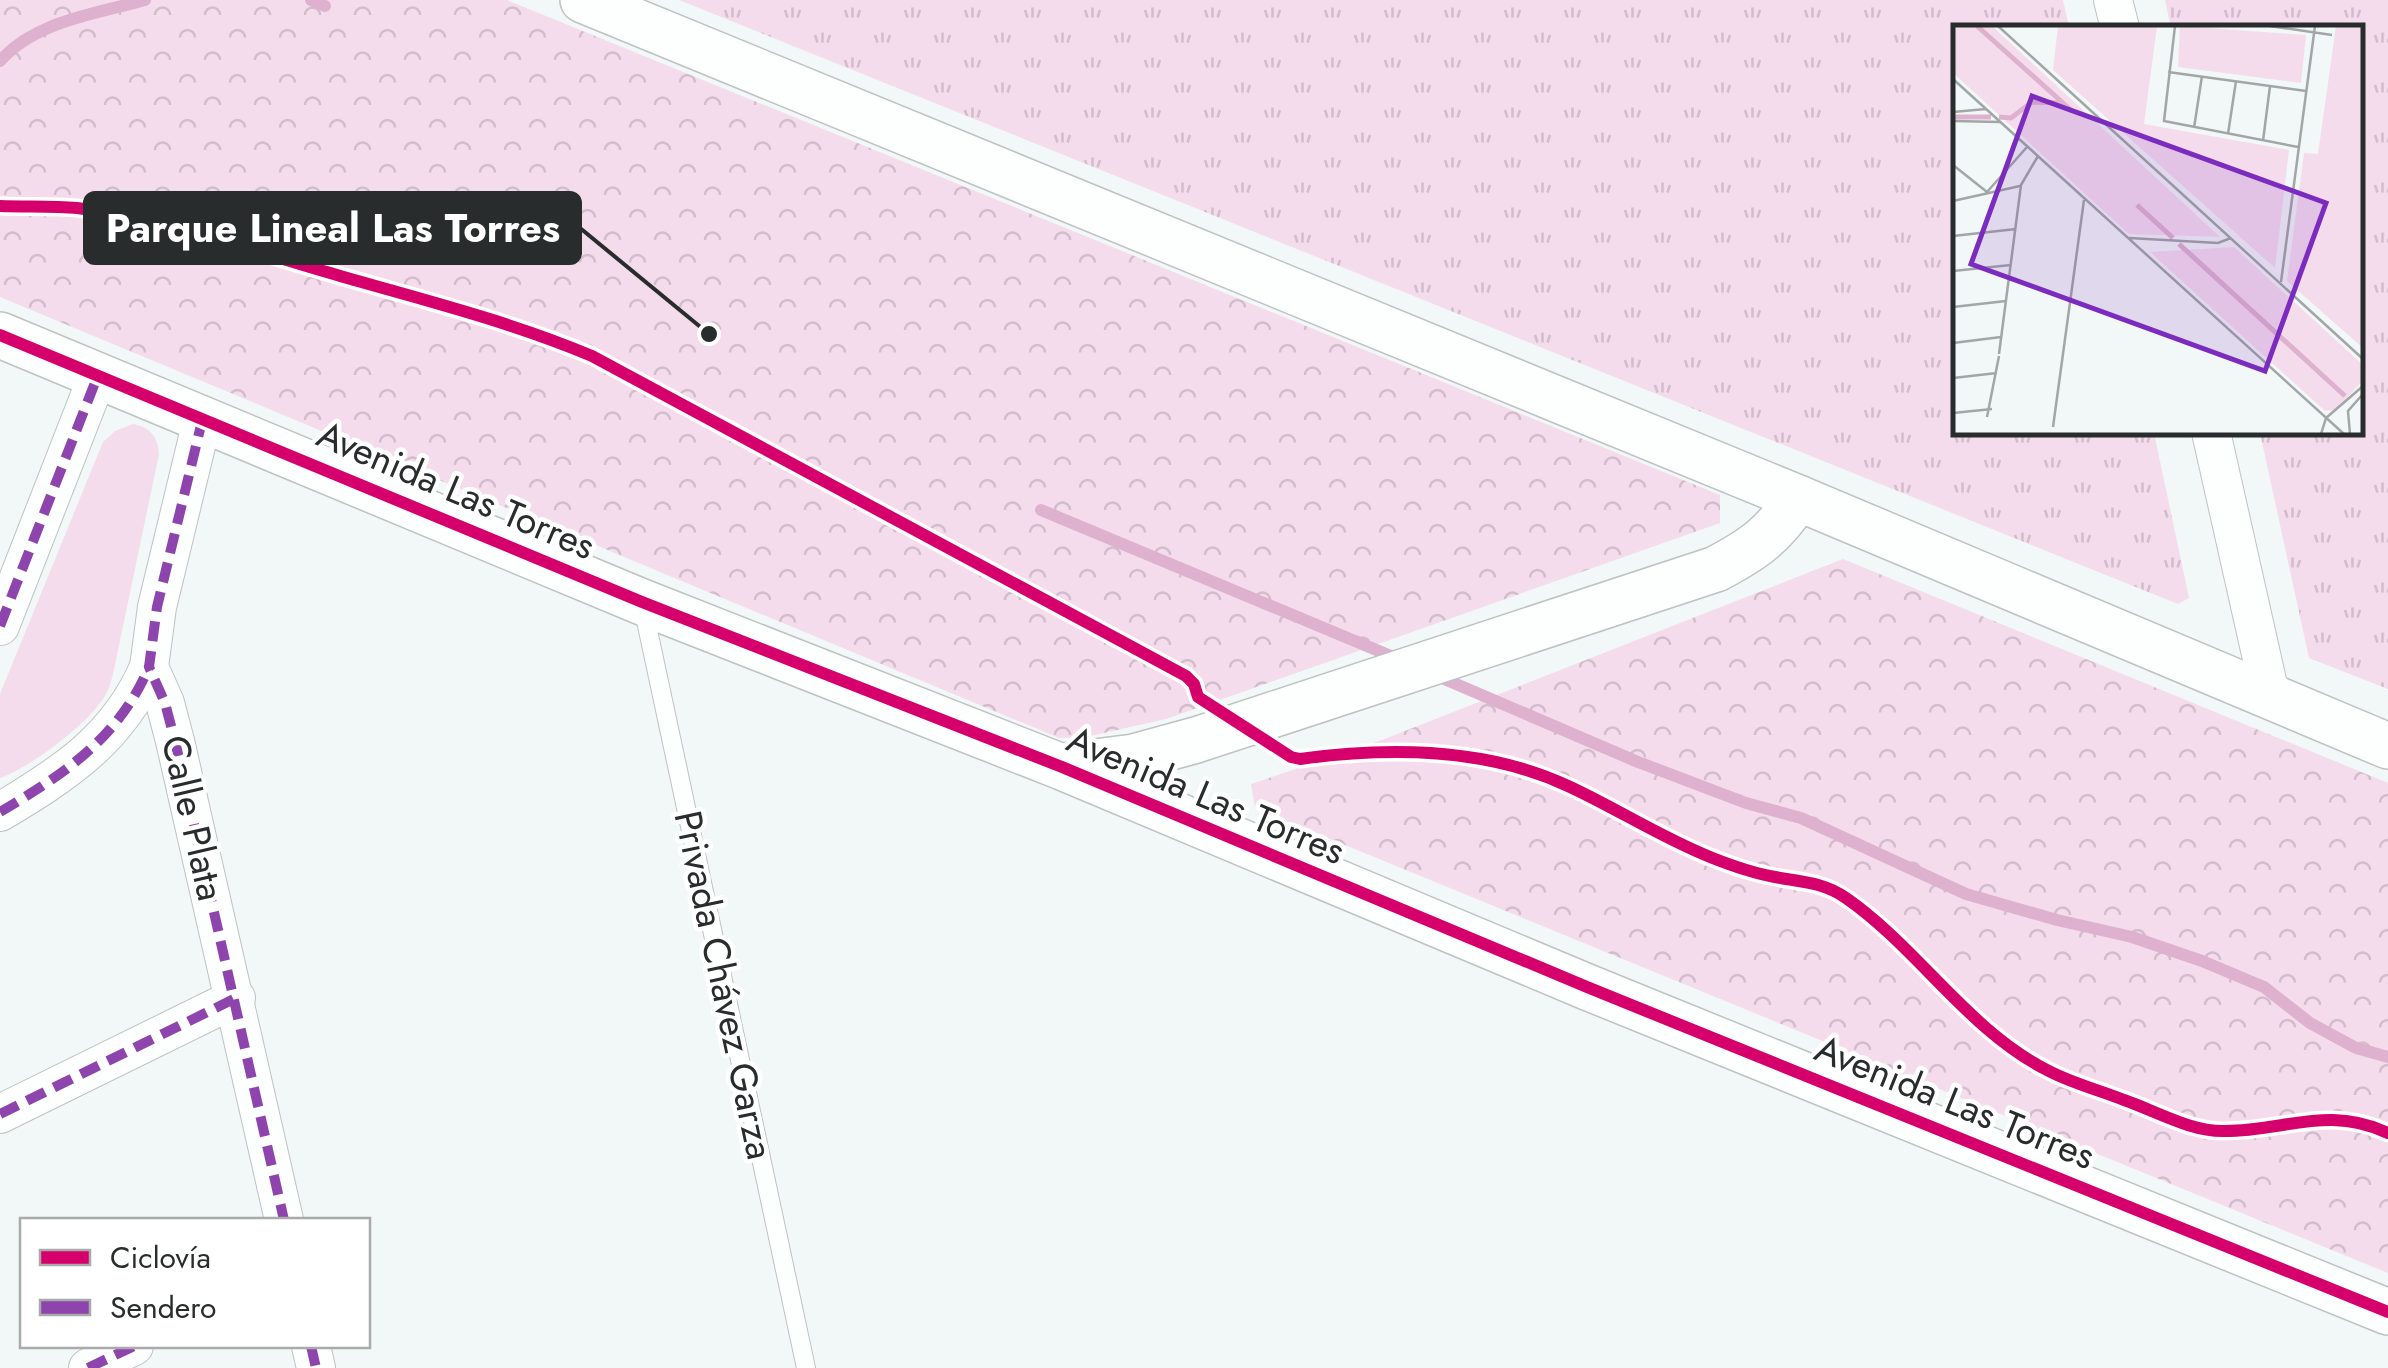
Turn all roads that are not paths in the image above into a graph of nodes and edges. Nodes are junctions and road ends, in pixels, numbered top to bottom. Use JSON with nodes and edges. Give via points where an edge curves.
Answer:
{"nodes":[{"id":1,"x":583,"y":0,"type":"edge"},
{"id":2,"x":2114,"y":0,"type":"edge"},
{"id":3,"x":2119,"y":25,"type":"edge"},
{"id":4,"x":0,"y":335,"type":"edge"},
{"id":5,"x":98,"y":375,"type":"junction"},
{"id":6,"x":203,"y":417,"type":"junction"},
{"id":7,"x":2212,"y":435,"type":"edge"},
{"id":8,"x":1798,"y":498,"type":"junction"},
{"id":9,"x":642,"y":602,"type":"junction"},
{"id":10,"x":0,"y":626,"type":"edge"},
{"id":11,"x":150,"y":668,"type":"junction"},
{"id":12,"x":2270,"y":694,"type":"junction"},
{"id":13,"x":1196,"y":740,"type":"junction"},
{"id":14,"x":2388,"y":746,"type":"edge"},
{"id":15,"x":1062,"y":767,"type":"junction"},
{"id":16,"x":0,"y":812,"type":"edge"},
{"id":17,"x":1173,"y":814,"type":"junction"},
{"id":18,"x":236,"y":998,"type":"junction"},
{"id":19,"x":0,"y":1114,"type":"edge"},
{"id":20,"x":284,"y":1218,"type":"edge"},
{"id":21,"x":2388,"y":1312,"type":"edge"},
{"id":22,"x":130,"y":1348,"type":"edge"},
{"id":23,"x":88,"y":1368,"type":"edge"},
{"id":24,"x":806,"y":1368,"type":"edge"}],
"edges":[{"from":1,"to":8,"type":"street"},
{"from":2,"to":3,"type":"street"},
{"from":4,"to":5,"type":"street","name":"Avenida Las Torres"},
{"from":5,"to":6,"type":"street","name":"Avenida Las Torres"},
{"from":5,"to":10,"type":"street"},
{"from":6,"to":9,"type":"street","name":"Avenida Las Torres"},
{"from":6,"to":11,"type":"street","name":"Calle Plata","via":[[157,607]]},
{"from":7,"to":12,"type":"street"},
{"from":8,"to":12,"type":"street"},
{"from":8,"to":13,"type":"street","via":[[1758,547],[1716,570]]},
{"from":9,"to":15,"type":"street","name":"Avenida Las Torres"},
{"from":9,"to":24,"type":"lane","name":"Privada Chávez Garza"},
{"from":11,"to":16,"type":"street","via":[[120,722],[80,760]]},
{"from":11,"to":18,"type":"street","name":"Calle Plata","via":[[170,722]]},
{"from":12,"to":14,"type":"street"},
{"from":13,"to":15,"type":"street"},
{"from":13,"to":17,"type":"street"},
{"from":15,"to":17,"type":"street","name":"Avenida Las Torres"},
{"from":17,"to":21,"type":"street","name":"Avenida Las Torres"},
{"from":18,"to":19,"type":"street"},
{"from":18,"to":20,"type":"street","name":"Calle Plata"},
{"from":22,"to":23,"type":"street"}]}
